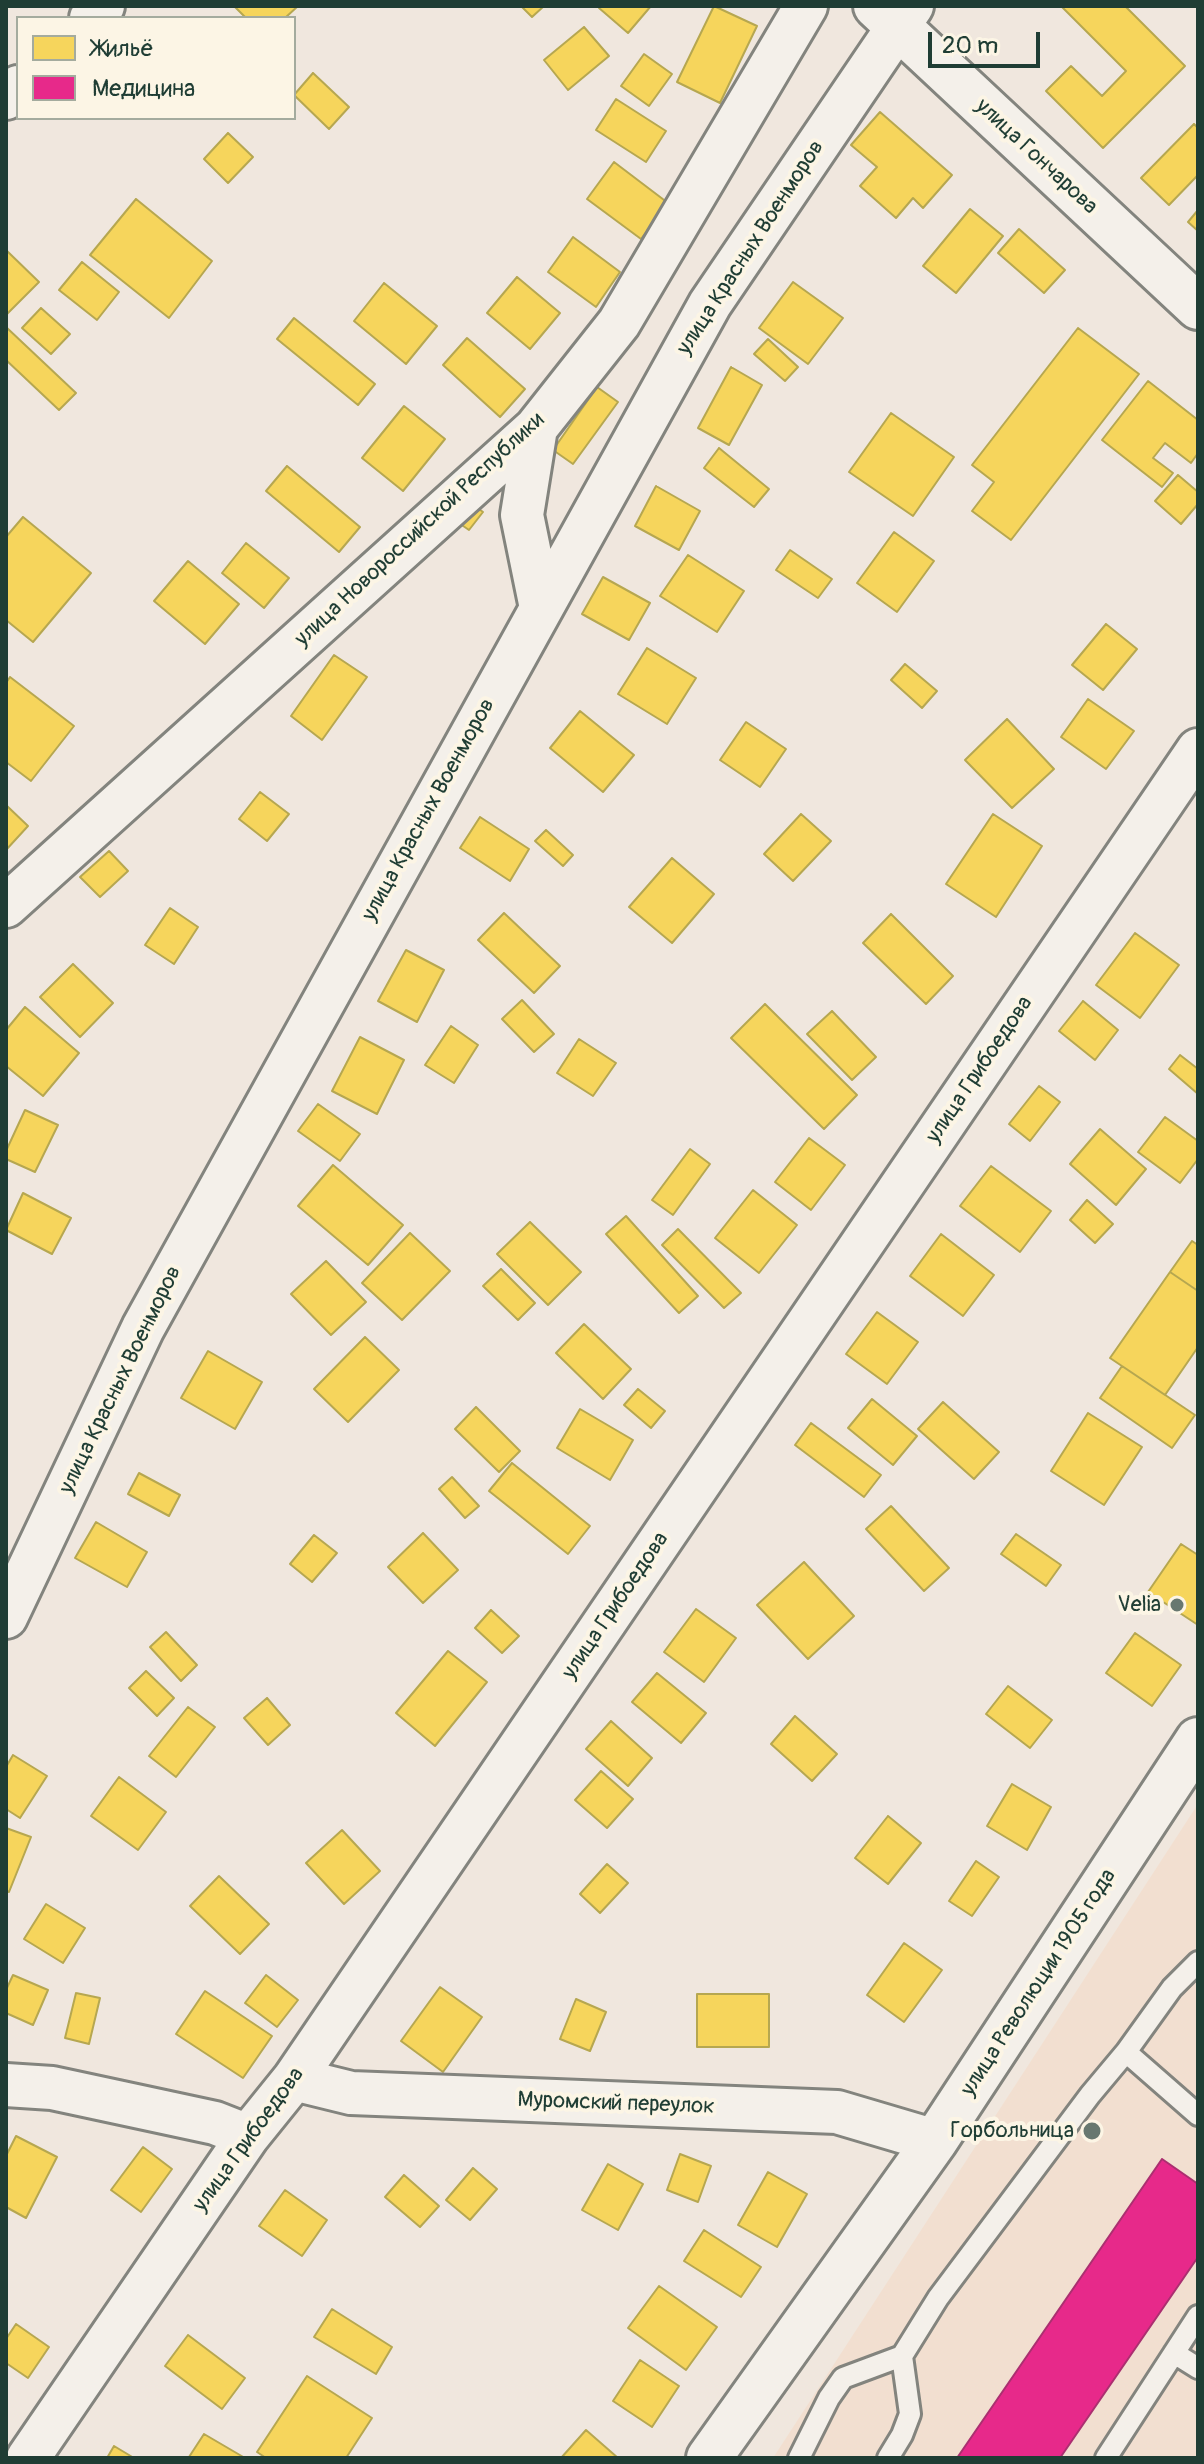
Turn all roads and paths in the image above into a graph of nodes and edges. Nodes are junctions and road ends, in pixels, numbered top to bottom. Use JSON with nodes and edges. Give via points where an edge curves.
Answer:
{"nodes":[{"id":1,"x":806,"y":6,"type":"edge"},
{"id":2,"x":895,"y":13,"type":"edge"},
{"id":3,"x":1198,"y":307,"type":"edge"},
{"id":4,"x":536,"y":428,"type":"junction"},
{"id":5,"x":541,"y":608,"type":"junction"},
{"id":6,"x":1198,"y":750,"type":"edge"},
{"id":7,"x":6,"y":906,"type":"edge"},
{"id":8,"x":6,"y":1617,"type":"edge"},
{"id":9,"x":1198,"y":1740,"type":"edge"},
{"id":10,"x":1198,"y":1962,"type":"edge"},
{"id":11,"x":1126,"y":2052,"type":"junction"},
{"id":12,"x":294,"y":2079,"type":"junction"},
{"id":13,"x":6,"y":2085,"type":"edge"},
{"id":14,"x":1198,"y":2115,"type":"edge"},
{"id":15,"x":248,"y":2136,"type":"junction"},
{"id":16,"x":935,"y":2141,"type":"junction"},
{"id":17,"x":1198,"y":2316,"type":"edge"},
{"id":18,"x":1174,"y":2353,"type":"junction"},
{"id":19,"x":902,"y":2356,"type":"junction"},
{"id":20,"x":1198,"y":2368,"type":"edge"},
{"id":21,"x":28,"y":2458,"type":"edge"},
{"id":22,"x":709,"y":2458,"type":"edge"},
{"id":23,"x":799,"y":2458,"type":"edge"},
{"id":24,"x":888,"y":2458,"type":"edge"},
{"id":25,"x":1106,"y":2458,"type":"edge"}],
"edges":[{"from":1,"to":4,"type":"street","name":"улица Новороссийской Республики","via":[[619,323]]},
{"from":2,"to":3,"type":"street","name":"улица Гончарова"},
{"from":2,"to":5,"type":"street","name":"улица Красных Военморов","via":[[710,304]]},
{"from":4,"to":5,"type":"street","via":[[522,515]]},
{"from":4,"to":7,"type":"street","name":"улица Новороссийской Республики"},
{"from":5,"to":8,"type":"street","name":"улица Красных Военморов","via":[[143,1328]]},
{"from":6,"to":12,"type":"street","name":"улица Грибоедова"},
{"from":9,"to":16,"type":"street","name":"улица Революции 1905 года"},
{"from":10,"to":11,"type":"lane","via":[[1172,1988]]},
{"from":11,"to":14,"type":"lane"},
{"from":11,"to":19,"type":"lane","via":[[947,2285]]},
{"from":12,"to":15,"type":"street","name":"улица Грибоедова"},
{"from":12,"to":16,"type":"street","name":"Муромский переулок","via":[[351,2093],[837,2112]]},
{"from":13,"to":15,"type":"street","via":[[52,2088],[215,2123]]},
{"from":15,"to":21,"type":"street","name":"улица Грибоедова"},
{"from":16,"to":22,"type":"street","name":"улица Революции 1905 года"},
{"from":17,"to":18,"type":"lane"},
{"from":18,"to":20,"type":"lane"},
{"from":18,"to":25,"type":"lane"},
{"from":19,"to":23,"type":"lane","via":[[843,2378]]},
{"from":19,"to":24,"type":"lane","via":[[910,2414]]}]}
